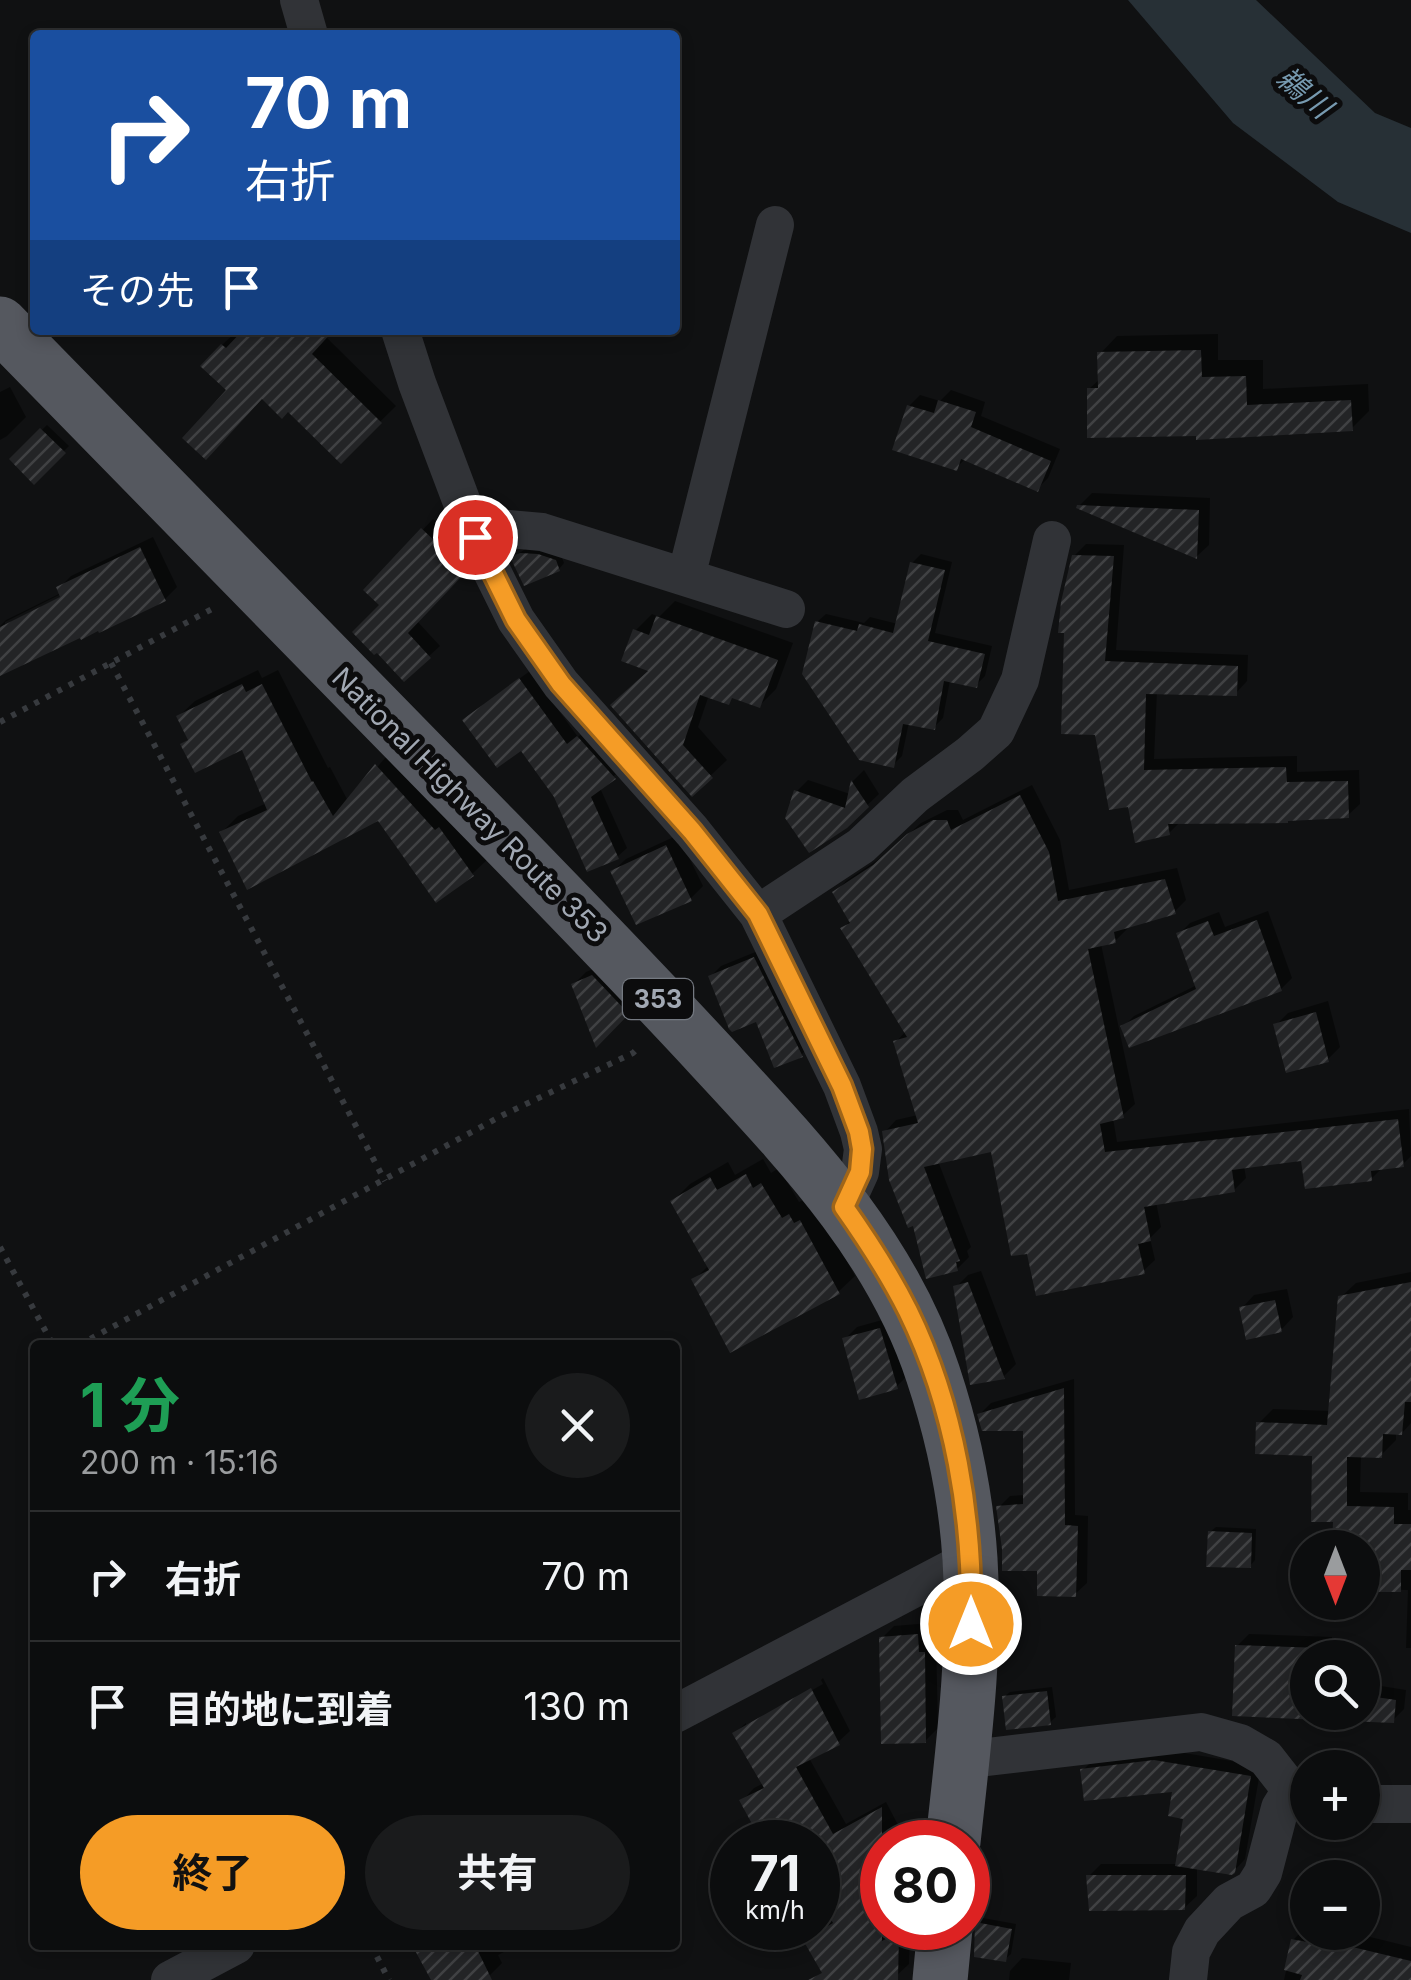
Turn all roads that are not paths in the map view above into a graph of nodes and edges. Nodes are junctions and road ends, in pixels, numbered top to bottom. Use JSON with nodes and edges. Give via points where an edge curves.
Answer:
{"nodes":[{"id":1,"x":299,"y":0,"type":"edge"},
{"id":2,"x":308,"y":30,"type":"edge"},
{"id":3,"x":775,"y":225,"type":"dead end"},
{"id":4,"x":0,"y":324,"type":"edge"},
{"id":5,"x":402,"y":335,"type":"edge"},
{"id":6,"x":475,"y":537,"type":"junction"},
{"id":7,"x":1052,"y":540,"type":"dead end"},
{"id":8,"x":686,"y":577,"type":"junction"},
{"id":9,"x":786,"y":608,"type":"dead end"},
{"id":10,"x":758,"y":914,"type":"junction"},
{"id":11,"x":844,"y":1207,"type":"junction"},
{"id":12,"x":970,"y":1559,"type":"junction"},
{"id":13,"x":680,"y":1711,"type":"edge"},
{"id":14,"x":962,"y":1760,"type":"junction"},
{"id":15,"x":1290,"y":1784,"type":"edge"},
{"id":16,"x":1290,"y":1801,"type":"edge"},
{"id":17,"x":1380,"y":1804,"type":"edge"},
{"id":18,"x":1411,"y":1804,"type":"edge"},
{"id":19,"x":955,"y":1820,"type":"edge"},
{"id":20,"x":227,"y":1950,"type":"edge"},
{"id":21,"x":943,"y":1950,"type":"edge"},
{"id":22,"x":170,"y":1980,"type":"edge"},
{"id":23,"x":940,"y":1980,"type":"edge"},
{"id":24,"x":1188,"y":1980,"type":"edge"}],
"edges":[{"from":1,"to":2,"type":"street"},
{"from":3,"to":8,"type":"street"},
{"from":4,"to":11,"type":"highway","name":"National Highway Route 353","number":"353","via":[[669,1010]]},
{"from":5,"to":6,"type":"street"},
{"from":6,"to":8,"type":"street","via":[[508,529],[542,532]]},
{"from":6,"to":10,"type":"street","via":[[516,620],[561,684]]},
{"from":7,"to":10,"type":"street","via":[[1020,680],[996,731],[861,846]]},
{"from":8,"to":9,"type":"street"},
{"from":10,"to":11,"type":"street","via":[[859,1132],[860,1172]]},
{"from":11,"to":12,"type":"highway","name":"National Highway Route 353","number":"353","via":[[894,1285],[933,1372],[958,1466]]},
{"from":12,"to":13,"type":"street"},
{"from":12,"to":14,"type":"highway","name":"National Highway Route 353","number":"353"},
{"from":14,"to":15,"type":"street","via":[[1201,1732],[1240,1742]]},
{"from":14,"to":19,"type":"highway","name":"National Highway Route 353","number":"353"},
{"from":16,"to":24,"type":"street","via":[[1280,1808],[1263,1873],[1202,1931]]},
{"from":17,"to":18,"type":"street"},
{"from":20,"to":22,"type":"street"},
{"from":21,"to":23,"type":"highway"}]}
